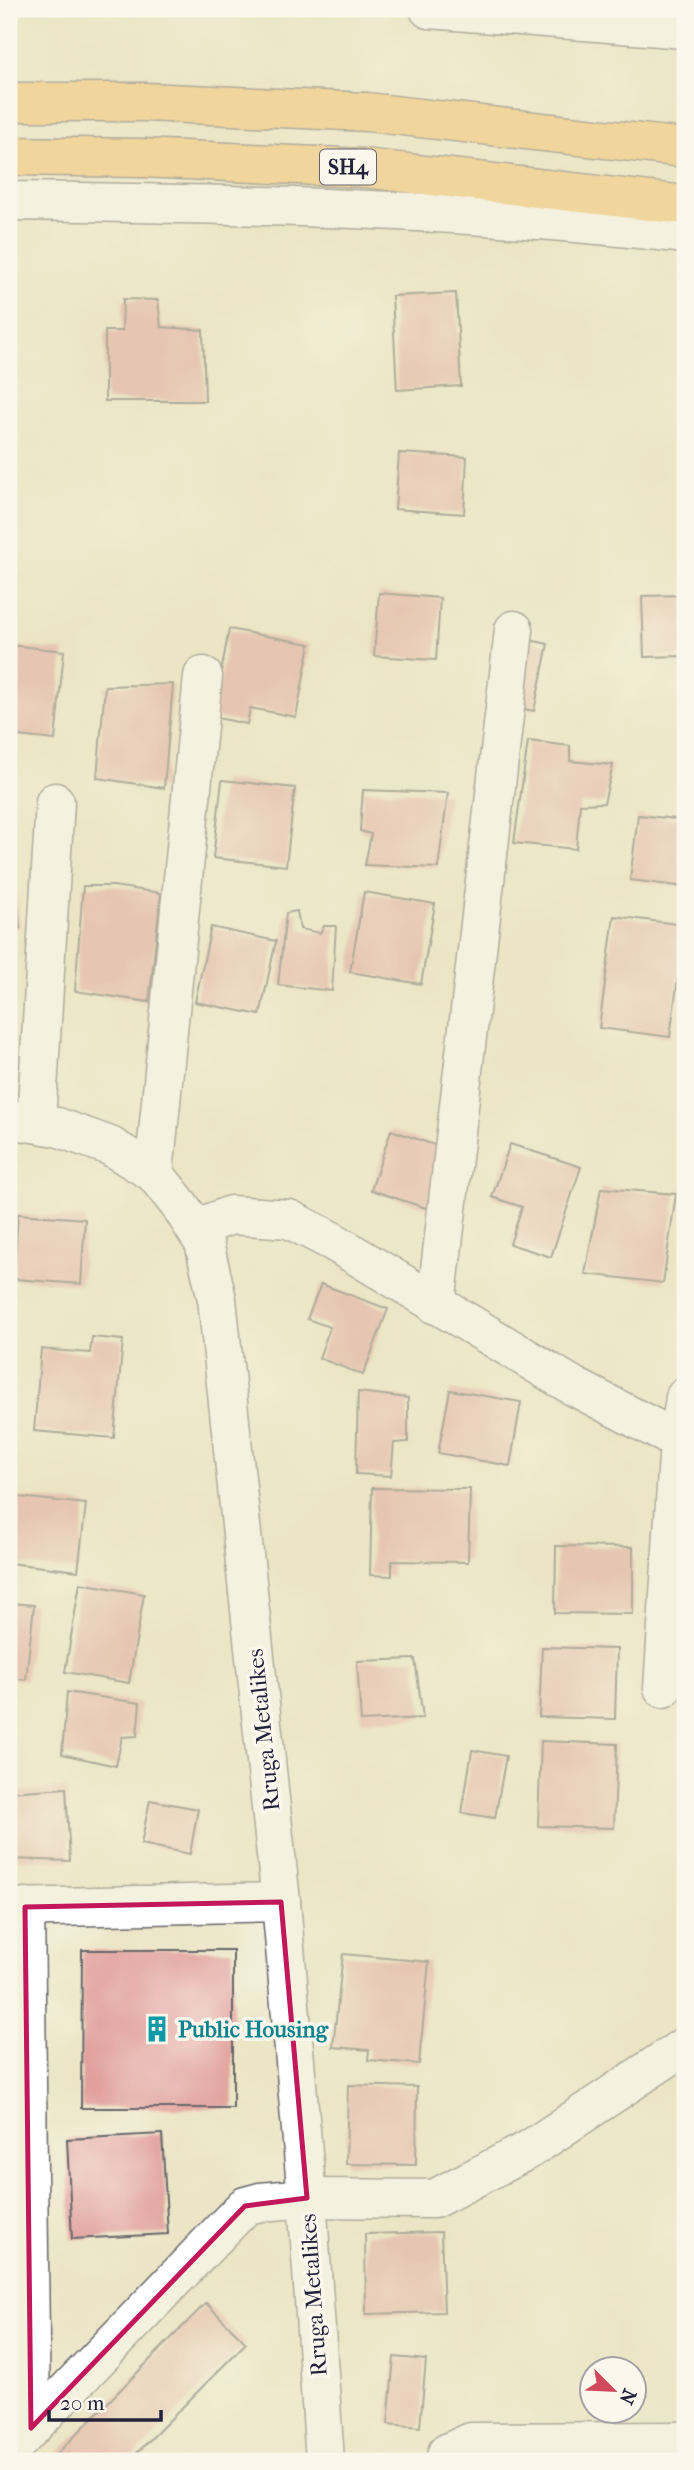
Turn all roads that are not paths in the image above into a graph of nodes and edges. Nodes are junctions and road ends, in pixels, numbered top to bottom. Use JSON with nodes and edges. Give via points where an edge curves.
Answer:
{"nodes":[{"id":1,"x":429,"y":9,"type":"edge"},
{"id":2,"x":685,"y":29,"type":"edge"},
{"id":3,"x":9,"y":102,"type":"edge"},
{"id":4,"x":685,"y":148,"type":"edge"},
{"id":5,"x":9,"y":156,"type":"edge"},
{"id":6,"x":9,"y":201,"type":"edge"},
{"id":7,"x":685,"y":205,"type":"edge"},
{"id":8,"x":685,"y":234,"type":"edge"},
{"id":9,"x":514,"y":630,"type":"dead end"},
{"id":10,"x":203,"y":676,"type":"dead end"},
{"id":11,"x":55,"y":802,"type":"dead end"},
{"id":12,"x":23,"y":1121,"type":"edge"},
{"id":13,"x":154,"y":1173,"type":"junction"},
{"id":14,"x":195,"y":1229,"type":"junction"},
{"id":15,"x":436,"y":1305,"type":"junction"},
{"id":16,"x":685,"y":1397,"type":"edge"},
{"id":17,"x":682,"y":1443,"type":"edge"},
{"id":18,"x":663,"y":1688,"type":"dead end"},
{"id":19,"x":281,"y":1902,"type":"junction"},
{"id":20,"x":17,"y":1908,"type":"edge"},
{"id":21,"x":685,"y":2046,"type":"edge"},
{"id":22,"x":307,"y":2199,"type":"junction"},
{"id":23,"x":20,"y":2440,"type":"edge"},
{"id":24,"x":685,"y":2441,"type":"edge"},
{"id":25,"x":325,"y":2461,"type":"edge"},
{"id":26,"x":445,"y":2461,"type":"edge"}],
"edges":[{"from":1,"to":2,"type":"street"},
{"from":3,"to":4,"type":"highway","via":[[145,102],[367,112]]},
{"from":5,"to":7,"type":"highway","number":"SH4","via":[[363,168]]},
{"from":6,"to":8,"type":"street","via":[[376,209],[585,222]]},
{"from":9,"to":15,"type":"street"},
{"from":10,"to":13,"type":"street"},
{"from":11,"to":12,"type":"street"},
{"from":12,"to":13,"type":"street","name":"Rruga Metalikes","via":[[57,1126],[110,1146]]},
{"from":13,"to":14,"type":"street","name":"Rruga Metalikes"},
{"from":14,"to":15,"type":"street","via":[[230,1215],[289,1219]]},
{"from":14,"to":19,"type":"street","name":"Rruga Metalikes","via":[[204,1243],[217,1299]]},
{"from":15,"to":17,"type":"street","via":[[573,1386]]},
{"from":16,"to":17,"type":"street"},
{"from":17,"to":18,"type":"street"},
{"from":19,"to":20,"type":"street"},
{"from":19,"to":22,"type":"street","name":"Rruga Metalikes"},
{"from":20,"to":23,"type":"street"},
{"from":21,"to":22,"type":"street","via":[[530,2149],[434,2199]]},
{"from":22,"to":23,"type":"street","via":[[245,2206]]},
{"from":22,"to":25,"type":"street","name":"Rruga Metalikes"},
{"from":24,"to":26,"type":"street","via":[[471,2442],[447,2453]]}]}
